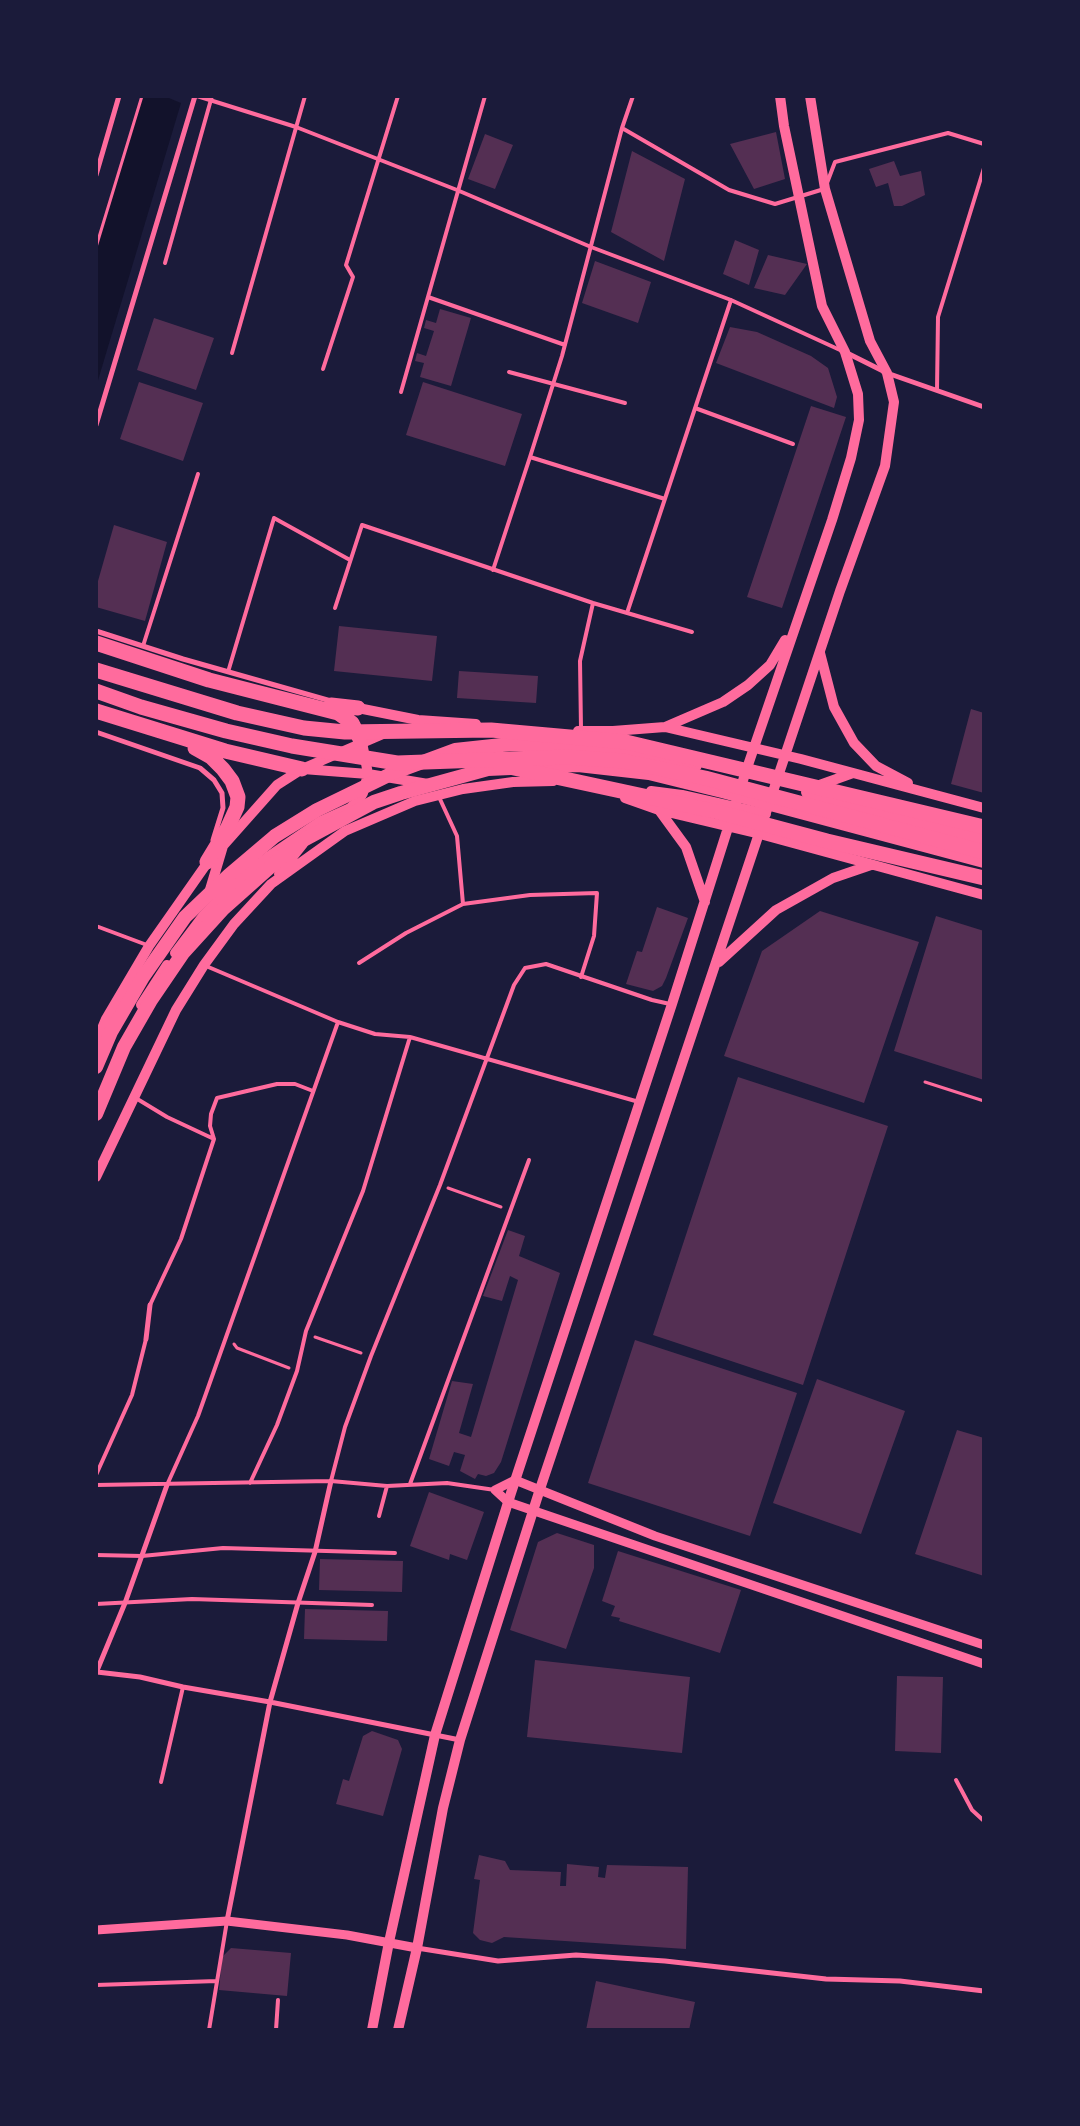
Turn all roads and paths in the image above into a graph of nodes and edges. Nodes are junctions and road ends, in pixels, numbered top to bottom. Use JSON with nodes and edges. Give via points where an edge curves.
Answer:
{"nodes":[{"id":1,"x":119,"y":96,"type":"edge"},
{"id":2,"x":142,"y":96,"type":"edge"},
{"id":3,"x":196,"y":96,"type":"edge"},
{"id":4,"x":305,"y":96,"type":"edge"},
{"id":5,"x":398,"y":96,"type":"edge"},
{"id":6,"x":485,"y":96,"type":"edge"},
{"id":7,"x":633,"y":96,"type":"edge"},
{"id":8,"x":780,"y":96,"type":"edge"},
{"id":9,"x":810,"y":96,"type":"edge"},
{"id":10,"x":212,"y":98,"type":"edge"},
{"id":11,"x":296,"y":127,"type":"junction"},
{"id":12,"x":622,"y":128,"type":"junction"},
{"id":13,"x":984,"y":144,"type":"edge"},
{"id":14,"x":378,"y":159,"type":"junction"},
{"id":15,"x":984,"y":168,"type":"edge"},
{"id":16,"x":96,"y":175,"type":"edge"},
{"id":17,"x":825,"y":189,"type":"junction"},
{"id":18,"x":457,"y":190,"type":"junction"},
{"id":19,"x":799,"y":198,"type":"junction"},
{"id":20,"x":96,"y":247,"type":"edge"},
{"id":21,"x":591,"y":248,"type":"junction"},
{"id":22,"x":165,"y":263,"type":"dead end"},
{"id":23,"x":428,"y":297,"type":"junction"},
{"id":24,"x":731,"y":300,"type":"junction"},
{"id":25,"x":565,"y":345,"type":"junction"},
{"id":26,"x":845,"y":352,"type":"junction"},
{"id":27,"x":232,"y":353,"type":"dead end"},
{"id":28,"x":323,"y":370,"type":"dead end"},
{"id":29,"x":509,"y":372,"type":"dead end"},
{"id":30,"x":887,"y":373,"type":"junction"},
{"id":31,"x":553,"y":383,"type":"junction"},
{"id":32,"x":937,"y":390,"type":"junction"},
{"id":33,"x":401,"y":392,"type":"dead end"},
{"id":34,"x":625,"y":403,"type":"dead end"},
{"id":35,"x":984,"y":407,"type":"edge"},
{"id":36,"x":695,"y":408,"type":"junction"},
{"id":37,"x":96,"y":425,"type":"edge"},
{"id":38,"x":792,"y":444,"type":"dead end"},
{"id":39,"x":530,"y":457,"type":"junction"},
{"id":40,"x":198,"y":474,"type":"dead end"},
{"id":41,"x":665,"y":499,"type":"junction"},
{"id":42,"x":350,"y":560,"type":"junction"},
{"id":43,"x":493,"y":570,"type":"junction"},
{"id":44,"x":593,"y":603,"type":"junction"},
{"id":45,"x":335,"y":608,"type":"dead end"},
{"id":46,"x":627,"y":613,"type":"junction"},
{"id":47,"x":796,"y":622,"type":"junction"},
{"id":48,"x":96,"y":631,"type":"edge"},
{"id":49,"x":692,"y":632,"type":"dead end"},
{"id":50,"x":96,"y":643,"type":"edge"},
{"id":51,"x":143,"y":646,"type":"junction"},
{"id":52,"x":820,"y":653,"type":"junction"},
{"id":53,"x":96,"y":670,"type":"edge"},
{"id":54,"x":228,"y":672,"type":"junction"},
{"id":55,"x":96,"y":691,"type":"edge"},
{"id":56,"x":290,"y":700,"type":"junction"},
{"id":57,"x":358,"y":708,"type":"junction"},
{"id":58,"x":96,"y":711,"type":"edge"},
{"id":59,"x":418,"y":720,"type":"junction"},
{"id":60,"x":664,"y":727,"type":"junction"},
{"id":61,"x":491,"y":730,"type":"junction"},
{"id":62,"x":96,"y":732,"type":"edge"},
{"id":63,"x":581,"y":732,"type":"junction"},
{"id":64,"x":174,"y":736,"type":"junction"},
{"id":65,"x":362,"y":742,"type":"junction"},
{"id":66,"x":754,"y":747,"type":"junction"},
{"id":67,"x":786,"y":755,"type":"junction"},
{"id":68,"x":479,"y":761,"type":"junction"},
{"id":69,"x":302,"y":768,"type":"junction"},
{"id":70,"x":746,"y":771,"type":"junction"},
{"id":71,"x":852,"y":773,"type":"junction"},
{"id":72,"x":368,"y":774,"type":"junction"},
{"id":73,"x":705,"y":778,"type":"junction"},
{"id":74,"x":778,"y":779,"type":"junction"},
{"id":75,"x":588,"y":786,"type":"junction"},
{"id":76,"x":463,"y":789,"type":"junction"},
{"id":77,"x":924,"y":792,"type":"junction"},
{"id":78,"x":438,"y":795,"type":"junction"},
{"id":79,"x":734,"y":807,"type":"junction"},
{"id":80,"x":984,"y":808,"type":"edge"},
{"id":81,"x":660,"y":810,"type":"junction"},
{"id":82,"x":766,"y":814,"type":"junction"},
{"id":83,"x":321,"y":821,"type":"junction"},
{"id":84,"x":728,"y":825,"type":"junction"},
{"id":85,"x":984,"y":827,"type":"edge"},
{"id":86,"x":760,"y":834,"type":"junction"},
{"id":87,"x":984,"y":838,"type":"edge"},
{"id":88,"x":223,"y":846,"type":"junction"},
{"id":89,"x":984,"y":852,"type":"edge"},
{"id":90,"x":984,"y":861,"type":"edge"},
{"id":91,"x":207,"y":862,"type":"junction"},
{"id":92,"x":871,"y":864,"type":"junction"},
{"id":93,"x":984,"y":878,"type":"edge"},
{"id":94,"x":271,"y":884,"type":"junction"},
{"id":95,"x":984,"y":895,"type":"edge"},
{"id":96,"x":705,"y":902,"type":"junction"},
{"id":97,"x":463,"y":904,"type":"junction"},
{"id":98,"x":202,"y":916,"type":"junction"},
{"id":99,"x":96,"y":926,"type":"edge"},
{"id":100,"x":150,"y":946,"type":"junction"},
{"id":101,"x":359,"y":963,"type":"dead end"},
{"id":102,"x":204,"y":965,"type":"junction"},
{"id":103,"x":716,"y":965,"type":"junction"},
{"id":104,"x":581,"y":977,"type":"junction"},
{"id":105,"x":672,"y":1004,"type":"junction"},
{"id":106,"x":338,"y":1022,"type":"junction"},
{"id":107,"x":410,"y":1037,"type":"junction"},
{"id":108,"x":96,"y":1042,"type":"edge"},
{"id":109,"x":488,"y":1058,"type":"junction"},
{"id":110,"x":96,"y":1067,"type":"edge"},
{"id":111,"x":925,"y":1082,"type":"dead end"},
{"id":112,"x":313,"y":1091,"type":"junction"},
{"id":113,"x":134,"y":1097,"type":"junction"},
{"id":114,"x":96,"y":1101,"type":"edge"},
{"id":115,"x":639,"y":1102,"type":"junction"},
{"id":116,"x":984,"y":1102,"type":"edge"},
{"id":117,"x":96,"y":1114,"type":"edge"},
{"id":118,"x":214,"y":1139,"type":"junction"},
{"id":119,"x":529,"y":1160,"type":"dead end"},
{"id":120,"x":96,"y":1177,"type":"edge"},
{"id":121,"x":440,"y":1185,"type":"junction"},
{"id":122,"x":510,"y":1211,"type":"junction"},
{"id":123,"x":150,"y":1305,"type":"joint"},
{"id":124,"x":306,"y":1330,"type":"junction"},
{"id":125,"x":227,"y":1334,"type":"junction"},
{"id":126,"x":146,"y":1339,"type":"joint"},
{"id":127,"x":372,"y":1356,"type":"junction"},
{"id":128,"x":297,"y":1371,"type":"junction"},
{"id":129,"x":96,"y":1475,"type":"edge"},
{"id":130,"x":515,"y":1480,"type":"junction"},
{"id":131,"x":331,"y":1482,"type":"junction"},
{"id":132,"x":250,"y":1483,"type":"junction"},
{"id":133,"x":410,"y":1484,"type":"junction"},
{"id":134,"x":96,"y":1485,"type":"edge"},
{"id":135,"x":167,"y":1485,"type":"junction"},
{"id":136,"x":387,"y":1486,"type":"junction"},
{"id":137,"x":540,"y":1489,"type":"junction"},
{"id":138,"x":495,"y":1490,"type":"junction"},
{"id":139,"x":508,"y":1502,"type":"junction"},
{"id":140,"x":533,"y":1510,"type":"junction"},
{"id":141,"x":379,"y":1516,"type":"dead end"},
{"id":142,"x":315,"y":1552,"type":"junction"},
{"id":143,"x":395,"y":1553,"type":"dead end"},
{"id":144,"x":96,"y":1555,"type":"edge"},
{"id":145,"x":142,"y":1556,"type":"junction"},
{"id":146,"x":125,"y":1603,"type":"junction"},
{"id":147,"x":298,"y":1603,"type":"junction"},
{"id":148,"x":96,"y":1604,"type":"edge"},
{"id":149,"x":372,"y":1605,"type":"dead end"},
{"id":150,"x":984,"y":1645,"type":"edge"},
{"id":151,"x":984,"y":1664,"type":"edge"},
{"id":152,"x":96,"y":1672,"type":"edge"},
{"id":153,"x":182,"y":1687,"type":"junction"},
{"id":154,"x":270,"y":1702,"type":"junction"},
{"id":155,"x":435,"y":1735,"type":"junction"},
{"id":156,"x":460,"y":1740,"type":"junction"},
{"id":157,"x":956,"y":1780,"type":"dead end"},
{"id":158,"x":161,"y":1782,"type":"dead end"},
{"id":159,"x":984,"y":1821,"type":"edge"},
{"id":160,"x":227,"y":1921,"type":"junction"},
{"id":161,"x":96,"y":1930,"type":"edge"},
{"id":162,"x":389,"y":1942,"type":"junction"},
{"id":163,"x":417,"y":1948,"type":"junction"},
{"id":164,"x":217,"y":1981,"type":"junction"},
{"id":165,"x":96,"y":1985,"type":"edge"},
{"id":166,"x":984,"y":1991,"type":"edge"},
{"id":167,"x":278,"y":2000,"type":"dead end"},
{"id":168,"x":209,"y":2030,"type":"edge"},
{"id":169,"x":276,"y":2030,"type":"edge"},
{"id":170,"x":372,"y":2030,"type":"edge"},
{"id":171,"x":398,"y":2030,"type":"edge"}],
"edges":[{"from":1,"to":16,"type":"street"},
{"from":2,"to":20,"type":"path"},
{"from":3,"to":10,"type":"lane"},
{"from":3,"to":37,"type":"street"},
{"from":4,"to":11,"type":"lane"},
{"from":5,"to":14,"type":"lane"},
{"from":6,"to":18,"type":"lane"},
{"from":7,"to":12,"type":"lane"},
{"from":8,"to":19,"type":"main road"},
{"from":9,"to":17,"type":"main road"},
{"from":10,"to":11,"type":"lane"},
{"from":10,"to":22,"type":"lane"},
{"from":11,"to":14,"type":"lane"},
{"from":11,"to":27,"type":"lane"},
{"from":12,"to":19,"type":"lane","via":[[730,190],[775,204]]},
{"from":12,"to":21,"type":"lane"},
{"from":13,"to":17,"type":"lane","via":[[948,133],[835,162]]},
{"from":14,"to":18,"type":"lane"},
{"from":14,"to":28,"type":"lane","via":[[346,265],[353,277]]},
{"from":15,"to":32,"type":"lane","via":[[938,317]]},
{"from":17,"to":19,"type":"lane"},
{"from":17,"to":30,"type":"main road","via":[[870,341]]},
{"from":18,"to":21,"type":"lane"},
{"from":18,"to":23,"type":"lane"},
{"from":19,"to":26,"type":"main road","via":[[822,306]]},
{"from":21,"to":24,"type":"lane"},
{"from":21,"to":25,"type":"lane"},
{"from":23,"to":25,"type":"lane"},
{"from":23,"to":33,"type":"lane"},
{"from":24,"to":26,"type":"lane"},
{"from":24,"to":36,"type":"lane"},
{"from":25,"to":31,"type":"lane"},
{"from":26,"to":30,"type":"street"},
{"from":26,"to":47,"type":"main road","via":[[858,394],[859,420],[832,520]]},
{"from":29,"to":31,"type":"lane"},
{"from":30,"to":32,"type":"street"},
{"from":30,"to":52,"type":"main road","via":[[894,402],[885,466]]},
{"from":31,"to":34,"type":"lane"},
{"from":31,"to":39,"type":"lane"},
{"from":32,"to":35,"type":"street"},
{"from":36,"to":38,"type":"lane"},
{"from":36,"to":41,"type":"lane"},
{"from":39,"to":41,"type":"lane"},
{"from":39,"to":43,"type":"lane"},
{"from":40,"to":51,"type":"lane"},
{"from":41,"to":46,"type":"lane"},
{"from":42,"to":43,"type":"lane","via":[[362,525]]},
{"from":42,"to":45,"type":"lane"},
{"from":42,"to":54,"type":"lane","via":[[274,518]]},
{"from":43,"to":44,"type":"lane"},
{"from":44,"to":46,"type":"lane"},
{"from":44,"to":63,"type":"lane","via":[[580,661]]},
{"from":46,"to":49,"type":"lane"},
{"from":47,"to":60,"type":"main road","via":[[770,665],[748,686],[723,702]]},
{"from":47,"to":66,"type":"main road"},
{"from":48,"to":51,"type":"street"},
{"from":50,"to":56,"type":"highway","via":[[209,680]]},
{"from":51,"to":54,"type":"street"},
{"from":52,"to":67,"type":"main road"},
{"from":52,"to":77,"type":"main road","via":[[834,707],[854,742],[876,766]]},
{"from":53,"to":61,"type":"highway","via":[[237,713],[304,728],[345,732]]},
{"from":54,"to":57,"type":"street"},
{"from":55,"to":68,"type":"highway","via":[[226,731],[292,746],[396,763]]},
{"from":56,"to":57,"type":"highway"},
{"from":56,"to":65,"type":"highway","via":[[346,717]]},
{"from":57,"to":59,"type":"main road"},
{"from":58,"to":64,"type":"highway"},
{"from":59,"to":63,"type":"main road"},
{"from":59,"to":65,"type":"main road"},
{"from":60,"to":63,"type":"main road"},
{"from":60,"to":66,"type":"main road"},
{"from":61,"to":73,"type":"highway","via":[[568,750],[633,758],[684,769]]},
{"from":61,"to":85,"type":"highway","via":[[626,742]]},
{"from":62,"to":91,"type":"street","via":[[200,768],[214,780],[222,793],[223,808]]},
{"from":64,"to":69,"type":"highway"},
{"from":64,"to":91,"type":"highway","via":[[211,757],[232,781],[238,797],[237,808],[227,829]]},
{"from":65,"to":69,"type":"main road"},
{"from":65,"to":72,"type":"main road"},
{"from":66,"to":67,"type":"main road"},
{"from":66,"to":70,"type":"main road"},
{"from":67,"to":71,"type":"main road"},
{"from":67,"to":74,"type":"main road"},
{"from":68,"to":73,"type":"highway","via":[[567,757],[608,759]]},
{"from":68,"to":93,"type":"highway","via":[[718,812]]},
{"from":69,"to":72,"type":"main road"},
{"from":69,"to":88,"type":"main road","via":[[277,786]]},
{"from":70,"to":74,"type":"street"},
{"from":70,"to":79,"type":"main road"},
{"from":71,"to":74,"type":"main road","via":[[813,787]]},
{"from":71,"to":77,"type":"main road"},
{"from":72,"to":76,"type":"main road"},
{"from":72,"to":83,"type":"main road","via":[[358,801]]},
{"from":73,"to":89,"type":"highway"},
{"from":74,"to":82,"type":"main road"},
{"from":75,"to":76,"type":"main road","via":[[560,781],[513,782]]},
{"from":75,"to":79,"type":"main road","via":[[618,786],[682,795]]},
{"from":75,"to":81,"type":"main road"},
{"from":76,"to":78,"type":"main road"},
{"from":77,"to":80,"type":"main road"},
{"from":78,"to":94,"type":"main road","via":[[415,801],[346,831]]},
{"from":78,"to":97,"type":"lane","via":[[456,836]]},
{"from":79,"to":82,"type":"main road"},
{"from":79,"to":84,"type":"main road"},
{"from":81,"to":84,"type":"main road"},
{"from":81,"to":96,"type":"main road","via":[[686,847]]},
{"from":82,"to":86,"type":"main road"},
{"from":83,"to":94,"type":"main road"},
{"from":83,"to":98,"type":"main road","via":[[268,856]]},
{"from":84,"to":86,"type":"main road"},
{"from":84,"to":96,"type":"main road"},
{"from":86,"to":92,"type":"main road"},
{"from":86,"to":103,"type":"main road"},
{"from":87,"to":110,"type":"highway","via":[[730,772],[640,755],[578,747],[511,744],[455,750],[393,773],[317,810],[275,836],[229,875],[185,917],[143,978],[111,1032]]},
{"from":88,"to":91,"type":"main road"},
{"from":88,"to":98,"type":"main road"},
{"from":90,"to":117,"type":"highway","via":[[722,791],[649,774],[587,766],[488,769],[400,793],[374,802],[296,844],[223,909],[183,954],[151,1000],[124,1047]]},
{"from":91,"to":100,"type":"main road"},
{"from":92,"to":95,"type":"main road"},
{"from":92,"to":103,"type":"main road","via":[[833,878],[776,910]]},
{"from":94,"to":102,"type":"main road","via":[[234,924]]},
{"from":96,"to":105,"type":"main road"},
{"from":97,"to":101,"type":"lane","via":[[406,933]]},
{"from":97,"to":104,"type":"lane","via":[[530,895],[597,893],[594,936]]},
{"from":98,"to":114,"type":"main road","via":[[150,989],[112,1060]]},
{"from":99,"to":100,"type":"lane"},
{"from":100,"to":108,"type":"main road","via":[[106,1019]]},
{"from":102,"to":106,"type":"lane"},
{"from":102,"to":113,"type":"main road","via":[[176,1010]]},
{"from":103,"to":137,"type":"main road"},
{"from":104,"to":105,"type":"lane"},
{"from":104,"to":109,"type":"lane","via":[[546,964],[525,968],[514,985]]},
{"from":105,"to":115,"type":"main road"},
{"from":106,"to":107,"type":"lane","via":[[375,1034]]},
{"from":106,"to":112,"type":"lane"},
{"from":107,"to":109,"type":"lane"},
{"from":107,"to":124,"type":"lane","via":[[363,1191]]},
{"from":109,"to":115,"type":"lane"},
{"from":109,"to":121,"type":"lane"},
{"from":111,"to":116,"type":"path"},
{"from":112,"to":118,"type":"lane","via":[[295,1084],[277,1084],[217,1098],[210,1114]]},
{"from":112,"to":125,"type":"lane"},
{"from":113,"to":118,"type":"lane"},
{"from":113,"to":120,"type":"main road"},
{"from":115,"to":130,"type":"main road"},
{"from":118,"to":123,"type":"lane","via":[[181,1239]]},
{"from":119,"to":122,"type":"lane"},
{"from":121,"to":122,"type":"path"},
{"from":121,"to":127,"type":"lane"},
{"from":122,"to":133,"type":"lane"},
{"from":123,"to":126,"type":"street"},
{"from":124,"to":127,"type":"path","via":[[317,1339]]},
{"from":124,"to":128,"type":"lane"},
{"from":125,"to":128,"type":"path","via":[[237,1348]]},
{"from":125,"to":135,"type":"lane","via":[[198,1416]]},
{"from":126,"to":129,"type":"lane","via":[[132,1395]]},
{"from":127,"to":131,"type":"lane","via":[[345,1427]]},
{"from":128,"to":132,"type":"lane"},
{"from":130,"to":137,"type":"street"},
{"from":130,"to":138,"type":"street"},
{"from":130,"to":139,"type":"main road"},
{"from":131,"to":132,"type":"lane"},
{"from":131,"to":136,"type":"lane"},
{"from":131,"to":142,"type":"street"},
{"from":132,"to":135,"type":"lane"},
{"from":133,"to":136,"type":"lane"},
{"from":133,"to":138,"type":"lane","via":[[446,1483]]},
{"from":134,"to":135,"type":"lane"},
{"from":135,"to":145,"type":"street"},
{"from":136,"to":141,"type":"lane"},
{"from":137,"to":140,"type":"main road"},
{"from":137,"to":150,"type":"street","via":[[655,1536]]},
{"from":138,"to":139,"type":"street"},
{"from":139,"to":140,"type":"street"},
{"from":139,"to":155,"type":"main road"},
{"from":140,"to":151,"type":"street"},
{"from":140,"to":156,"type":"main road"},
{"from":142,"to":143,"type":"lane"},
{"from":142,"to":145,"type":"lane","via":[[223,1548]]},
{"from":142,"to":147,"type":"street"},
{"from":144,"to":145,"type":"lane"},
{"from":145,"to":146,"type":"street"},
{"from":146,"to":147,"type":"lane","via":[[192,1599]]},
{"from":146,"to":148,"type":"lane"},
{"from":146,"to":152,"type":"street"},
{"from":147,"to":149,"type":"lane"},
{"from":147,"to":154,"type":"street"},
{"from":152,"to":153,"type":"street","via":[[140,1677]]},
{"from":153,"to":154,"type":"street"},
{"from":153,"to":158,"type":"lane"},
{"from":154,"to":155,"type":"street"},
{"from":154,"to":160,"type":"street"},
{"from":155,"to":156,"type":"street"},
{"from":155,"to":162,"type":"main road"},
{"from":156,"to":163,"type":"main road","via":[[443,1808]]},
{"from":157,"to":159,"type":"lane","via":[[972,1810]]},
{"from":160,"to":161,"type":"street"},
{"from":160,"to":162,"type":"street"},
{"from":160,"to":164,"type":"lane"},
{"from":162,"to":163,"type":"street"},
{"from":162,"to":170,"type":"main road"},
{"from":163,"to":166,"type":"street","via":[[498,1961],[576,1955],[665,1961],[826,1979],[900,1981]]},
{"from":163,"to":171,"type":"main road"},
{"from":164,"to":165,"type":"lane"},
{"from":164,"to":168,"type":"lane"},
{"from":167,"to":169,"type":"lane"}]}
